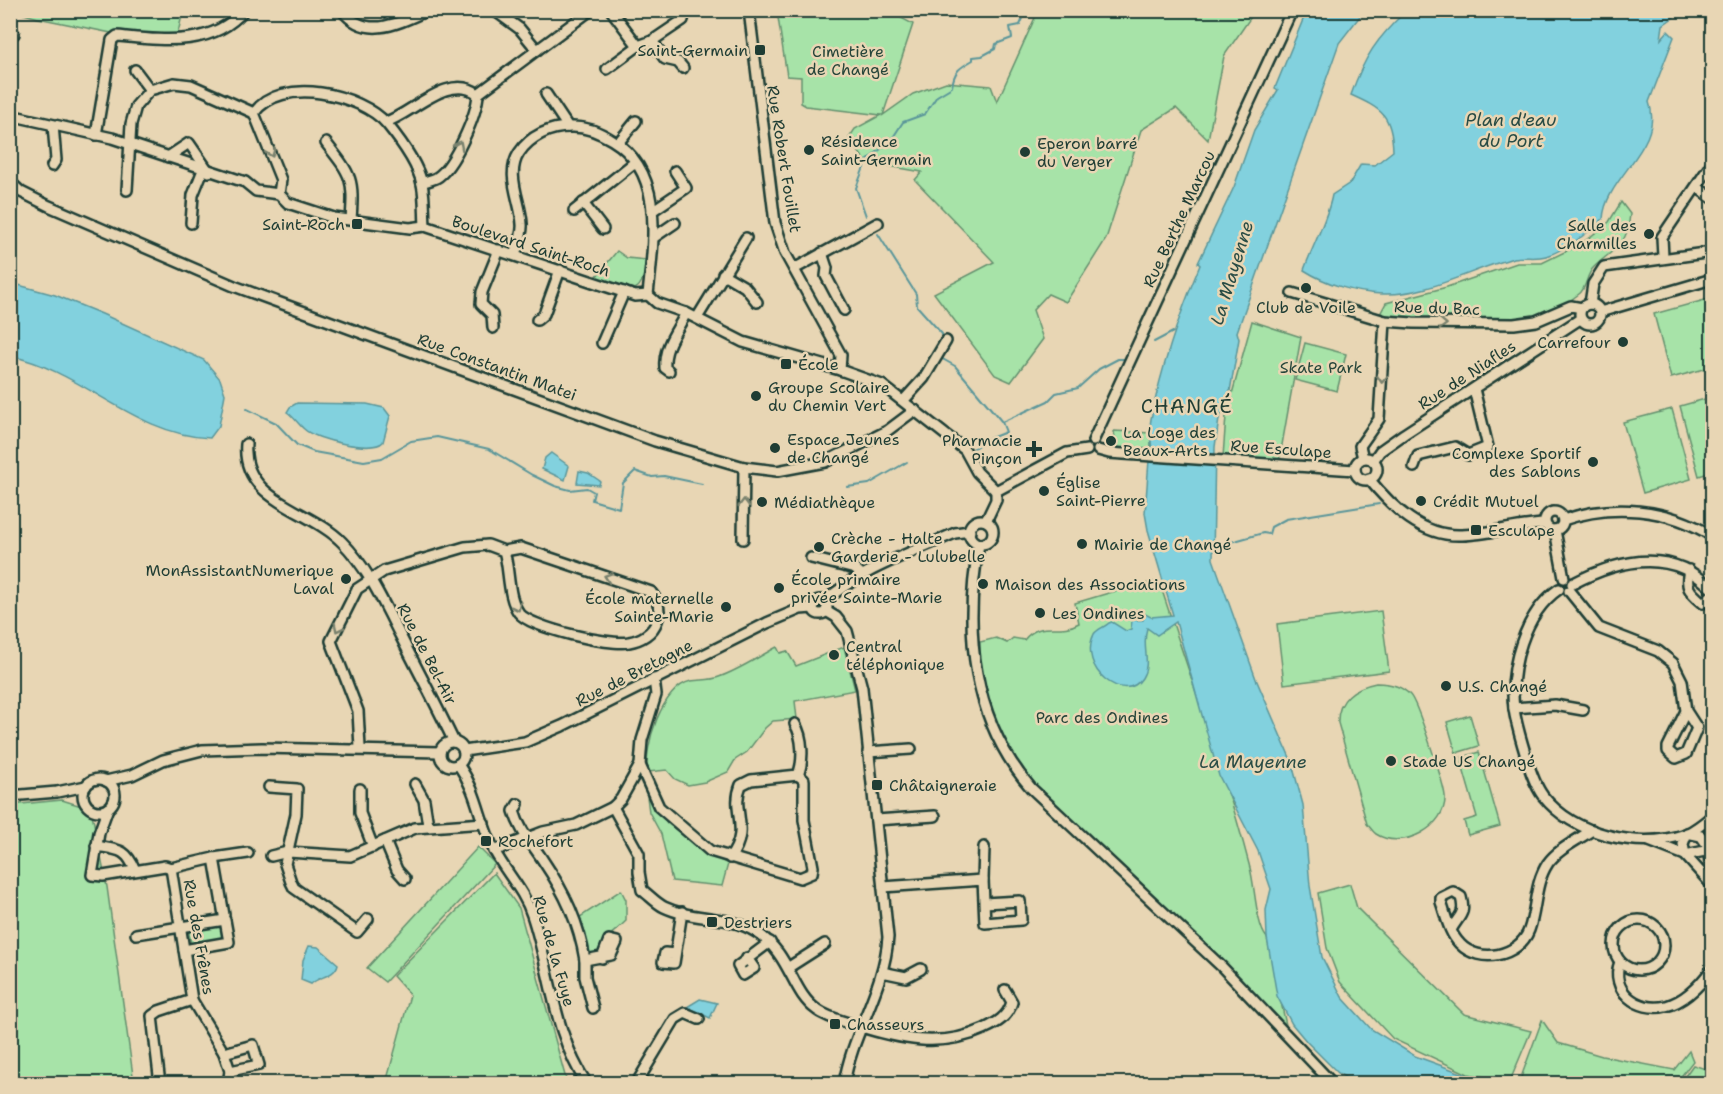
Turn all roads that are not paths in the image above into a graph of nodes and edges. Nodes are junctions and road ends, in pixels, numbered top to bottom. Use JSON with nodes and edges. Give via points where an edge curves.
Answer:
{"nodes":[{"id":1,"x":244,"y":10,"type":"edge"},
{"id":2,"x":342,"y":10,"type":"edge"},
{"id":3,"x":399,"y":10,"type":"edge"},
{"id":4,"x":428,"y":10,"type":"edge"},
{"id":5,"x":494,"y":10,"type":"edge"},
{"id":6,"x":611,"y":10,"type":"edge"},
{"id":7,"x":685,"y":10,"type":"edge"},
{"id":8,"x":748,"y":10,"type":"edge"},
{"id":9,"x":1292,"y":10,"type":"edge"},
{"id":10,"x":586,"y":12,"type":"edge"},
{"id":11,"x":404,"y":21,"type":"junction"},
{"id":12,"x":652,"y":41,"type":"junction"},
{"id":13,"x":638,"y":45,"type":"junction"},
{"id":14,"x":537,"y":50,"type":"junction"},
{"id":15,"x":683,"y":68,"type":"dead end"},
{"id":16,"x":607,"y":69,"type":"dead end"},
{"id":17,"x":135,"y":70,"type":"dead end"},
{"id":18,"x":150,"y":90,"type":"junction"},
{"id":19,"x":478,"y":94,"type":"junction"},
{"id":20,"x":546,"y":94,"type":"dead end"},
{"id":21,"x":254,"y":113,"type":"junction"},
{"id":22,"x":10,"y":115,"type":"edge"},
{"id":23,"x":636,"y":121,"type":"dead end"},
{"id":24,"x":386,"y":122,"type":"junction"},
{"id":25,"x":54,"y":125,"type":"junction"},
{"id":26,"x":568,"y":127,"type":"junction"},
{"id":27,"x":96,"y":135,"type":"junction"},
{"id":28,"x":128,"y":143,"type":"junction"},
{"id":29,"x":326,"y":143,"type":"dead end"},
{"id":30,"x":618,"y":143,"type":"junction"},
{"id":31,"x":168,"y":157,"type":"junction"},
{"id":32,"x":635,"y":162,"type":"junction"},
{"id":33,"x":1713,"y":163,"type":"edge"},
{"id":34,"x":52,"y":166,"type":"dead end"},
{"id":35,"x":206,"y":171,"type":"junction"},
{"id":36,"x":675,"y":171,"type":"dead end"},
{"id":37,"x":10,"y":182,"type":"edge"},
{"id":38,"x":422,"y":183,"type":"junction"},
{"id":39,"x":1697,"y":187,"type":"junction"},
{"id":40,"x":127,"y":190,"type":"dead end"},
{"id":41,"x":279,"y":194,"type":"junction"},
{"id":42,"x":1713,"y":198,"type":"edge"},
{"id":43,"x":583,"y":203,"type":"junction"},
{"id":44,"x":574,"y":211,"type":"dead end"},
{"id":45,"x":652,"y":212,"type":"junction"},
{"id":46,"x":351,"y":220,"type":"junction"},
{"id":47,"x":191,"y":223,"type":"dead end"},
{"id":48,"x":675,"y":223,"type":"dead end"},
{"id":49,"x":878,"y":223,"type":"dead end"},
{"id":50,"x":425,"y":226,"type":"junction"},
{"id":51,"x":603,"y":230,"type":"dead end"},
{"id":52,"x":653,"y":238,"type":"junction"},
{"id":53,"x":746,"y":238,"type":"dead end"},
{"id":54,"x":499,"y":250,"type":"junction"},
{"id":55,"x":1713,"y":252,"type":"edge"},
{"id":56,"x":822,"y":253,"type":"junction"},
{"id":57,"x":515,"y":255,"type":"junction"},
{"id":58,"x":1663,"y":257,"type":"junction"},
{"id":59,"x":794,"y":269,"type":"junction"},
{"id":60,"x":560,"y":270,"type":"junction"},
{"id":61,"x":723,"y":274,"type":"junction"},
{"id":62,"x":1713,"y":279,"type":"edge"},
{"id":63,"x":624,"y":292,"type":"junction"},
{"id":64,"x":1292,"y":293,"type":"dead end"},
{"id":65,"x":648,"y":295,"type":"junction"},
{"id":66,"x":757,"y":302,"type":"dead end"},
{"id":67,"x":1586,"y":306,"type":"junction"},
{"id":68,"x":844,"y":310,"type":"dead end"},
{"id":69,"x":1600,"y":312,"type":"junction"},
{"id":70,"x":686,"y":313,"type":"junction"},
{"id":71,"x":697,"y":318,"type":"junction"},
{"id":72,"x":1580,"y":319,"type":"junction"},
{"id":73,"x":537,"y":320,"type":"dead end"},
{"id":74,"x":1385,"y":321,"type":"junction"},
{"id":75,"x":494,"y":328,"type":"dead end"},
{"id":76,"x":946,"y":340,"type":"dead end"},
{"id":77,"x":602,"y":343,"type":"dead end"},
{"id":78,"x":840,"y":370,"type":"junction"},
{"id":79,"x":669,"y":371,"type":"dead end"},
{"id":80,"x":1474,"y":388,"type":"junction"},
{"id":81,"x":904,"y":400,"type":"junction"},
{"id":82,"x":915,"y":410,"type":"junction"},
{"id":83,"x":246,"y":444,"type":"dead end"},
{"id":84,"x":1093,"y":447,"type":"junction"},
{"id":85,"x":1363,"y":458,"type":"junction"},
{"id":86,"x":1373,"y":461,"type":"junction"},
{"id":87,"x":744,"y":467,"type":"junction"},
{"id":88,"x":1414,"y":467,"type":"dead end"},
{"id":89,"x":1355,"y":470,"type":"junction"},
{"id":90,"x":1369,"y":479,"type":"junction"},
{"id":91,"x":996,"y":491,"type":"junction"},
{"id":92,"x":1563,"y":520,"type":"junction"},
{"id":93,"x":986,"y":521,"type":"junction"},
{"id":94,"x":1545,"y":524,"type":"junction"},
{"id":95,"x":1555,"y":530,"type":"junction"},
{"id":96,"x":970,"y":531,"type":"junction"},
{"id":97,"x":1713,"y":536,"type":"edge"},
{"id":98,"x":743,"y":539,"type":"dead end"},
{"id":99,"x":979,"y":543,"type":"junction"},
{"id":100,"x":504,"y":551,"type":"junction"},
{"id":101,"x":812,"y":558,"type":"dead end"},
{"id":102,"x":1689,"y":570,"type":"junction"},
{"id":103,"x":862,"y":575,"type":"junction"},
{"id":104,"x":370,"y":581,"type":"junction"},
{"id":105,"x":1568,"y":584,"type":"junction"},
{"id":106,"x":1713,"y":589,"type":"edge"},
{"id":107,"x":1713,"y":595,"type":"edge"},
{"id":108,"x":826,"y":606,"type":"junction"},
{"id":109,"x":654,"y":679,"type":"junction"},
{"id":110,"x":1514,"y":708,"type":"junction"},
{"id":111,"x":1583,"y":710,"type":"dead end"},
{"id":112,"x":1686,"y":711,"type":"junction"},
{"id":113,"x":795,"y":724,"type":"dead end"},
{"id":114,"x":454,"y":742,"type":"junction"},
{"id":115,"x":360,"y":748,"type":"junction"},
{"id":116,"x":911,"y":749,"type":"dead end"},
{"id":117,"x":464,"y":751,"type":"junction"},
{"id":118,"x":440,"y":752,"type":"junction"},
{"id":119,"x":868,"y":752,"type":"junction"},
{"id":120,"x":458,"y":764,"type":"junction"},
{"id":121,"x":640,"y":765,"type":"junction"},
{"id":122,"x":132,"y":775,"type":"junction"},
{"id":123,"x":798,"y":775,"type":"junction"},
{"id":124,"x":106,"y":781,"type":"junction"},
{"id":125,"x":415,"y":784,"type":"dead end"},
{"id":126,"x":86,"y":786,"type":"junction"},
{"id":127,"x":268,"y":787,"type":"dead end"},
{"id":128,"x":360,"y":789,"type":"dead end"},
{"id":129,"x":57,"y":792,"type":"junction"},
{"id":130,"x":115,"y":794,"type":"junction"},
{"id":131,"x":10,"y":796,"type":"edge"},
{"id":132,"x":518,"y":804,"type":"dead end"},
{"id":133,"x":88,"y":806,"type":"junction"},
{"id":134,"x":613,"y":807,"type":"junction"},
{"id":135,"x":108,"y":808,"type":"junction"},
{"id":136,"x":935,"y":816,"type":"dead end"},
{"id":137,"x":1713,"y":816,"type":"edge"},
{"id":138,"x":876,"y":820,"type":"junction"},
{"id":139,"x":484,"y":823,"type":"junction"},
{"id":140,"x":428,"y":825,"type":"junction"},
{"id":141,"x":1713,"y":827,"type":"edge"},
{"id":142,"x":1592,"y":830,"type":"junction"},
{"id":143,"x":99,"y":833,"type":"junction"},
{"id":144,"x":1687,"y":833,"type":"junction"},
{"id":145,"x":526,"y":838,"type":"junction"},
{"id":146,"x":1647,"y":840,"type":"junction"},
{"id":147,"x":385,"y":841,"type":"junction"},
{"id":148,"x":96,"y":846,"type":"junction"},
{"id":149,"x":1708,"y":846,"type":"junction"},
{"id":150,"x":373,"y":847,"type":"junction"},
{"id":151,"x":984,"y":847,"type":"dead end"},
{"id":152,"x":494,"y":851,"type":"junction"},
{"id":153,"x":288,"y":852,"type":"junction"},
{"id":154,"x":248,"y":853,"type":"dead end"},
{"id":155,"x":271,"y":855,"type":"dead end"},
{"id":156,"x":1685,"y":855,"type":"junction"},
{"id":157,"x":214,"y":858,"type":"junction"},
{"id":158,"x":730,"y":858,"type":"junction"},
{"id":159,"x":171,"y":868,"type":"junction"},
{"id":160,"x":135,"y":870,"type":"junction"},
{"id":161,"x":405,"y":879,"type":"dead end"},
{"id":162,"x":983,"y":880,"type":"junction"},
{"id":163,"x":1713,"y":880,"type":"edge"},
{"id":164,"x":1713,"y":885,"type":"edge"},
{"id":165,"x":883,"y":887,"type":"junction"},
{"id":166,"x":984,"y":903,"type":"dead end"},
{"id":167,"x":682,"y":912,"type":"junction"},
{"id":168,"x":224,"y":915,"type":"dead end"},
{"id":169,"x":368,"y":919,"type":"dead end"},
{"id":170,"x":180,"y":928,"type":"junction"},
{"id":171,"x":1451,"y":930,"type":"dead end"},
{"id":172,"x":136,"y":934,"type":"dead end"},
{"id":173,"x":770,"y":942,"type":"junction"},
{"id":174,"x":825,"y":944,"type":"dead end"},
{"id":175,"x":184,"y":950,"type":"junction"},
{"id":176,"x":675,"y":954,"type":"dead end"},
{"id":177,"x":602,"y":958,"type":"dead end"},
{"id":178,"x":747,"y":958,"type":"dead end"},
{"id":179,"x":585,"y":960,"type":"junction"},
{"id":180,"x":1620,"y":962,"type":"junction"},
{"id":181,"x":789,"y":967,"type":"junction"},
{"id":182,"x":921,"y":969,"type":"dead end"},
{"id":183,"x":1713,"y":969,"type":"edge"},
{"id":184,"x":882,"y":972,"type":"junction"},
{"id":185,"x":1005,"y":990,"type":"dead end"},
{"id":186,"x":192,"y":1000,"type":"junction"},
{"id":187,"x":593,"y":1008,"type":"dead end"},
{"id":188,"x":699,"y":1019,"type":"dead end"},
{"id":189,"x":860,"y":1027,"type":"junction"},
{"id":190,"x":224,"y":1053,"type":"junction"},
{"id":191,"x":230,"y":1071,"type":"junction"},
{"id":192,"x":160,"y":1083,"type":"edge"},
{"id":193,"x":228,"y":1083,"type":"edge"},
{"id":194,"x":587,"y":1083,"type":"edge"},
{"id":195,"x":636,"y":1083,"type":"edge"},
{"id":196,"x":844,"y":1083,"type":"edge"},
{"id":197,"x":1333,"y":1083,"type":"edge"}],
"edges":[{"from":1,"to":27,"type":"street","via":[[213,34],[167,41],[117,36],[112,40]]},
{"from":2,"to":11,"type":"street","via":[[349,19],[365,27],[381,28]]},
{"from":3,"to":11,"type":"street"},
{"from":4,"to":11,"type":"street"},
{"from":5,"to":14,"type":"street","via":[[520,28]]},
{"from":6,"to":13,"type":"street"},
{"from":7,"to":12,"type":"street","via":[[683,20]]},
{"from":8,"to":59,"type":"street","name":"Rue Robert Fouillet","via":[[775,223]]},
{"from":9,"to":84,"type":"street","name":"Rue Berthe Marcou"},
{"from":10,"to":14,"type":"street"},
{"from":12,"to":13,"type":"street"},
{"from":12,"to":15,"type":"street","via":[[665,59],[678,62]]},
{"from":13,"to":16,"type":"street"},
{"from":14,"to":19,"type":"street"},
{"from":17,"to":18,"type":"street"},
{"from":18,"to":21,"type":"street","via":[[174,83],[191,85]]},
{"from":18,"to":28,"type":"street","via":[[136,106]]},
{"from":19,"to":24,"type":"street","via":[[470,88],[456,87]]},
{"from":38,"to":19,"type":"street","one_way":true,"via":[[446,169],[471,124]]},
{"from":20,"to":26,"type":"street"},
{"from":21,"to":24,"type":"street","via":[[270,98],[286,92],[304,92],[330,95]]},
{"from":21,"to":41,"type":"street","one_way":true,"via":[[281,180]]},
{"from":22,"to":25,"type":"street","name":"Boulevard Saint-Roch"},
{"from":23,"to":30,"type":"street"},
{"from":24,"to":38,"type":"street"},
{"from":25,"to":27,"type":"street","name":"Boulevard Saint-Roch"},
{"from":25,"to":34,"type":"street","via":[[56,159]]},
{"from":26,"to":30,"type":"street","via":[[591,129]]},
{"from":26,"to":57,"type":"street","via":[[540,134],[515,160],[515,190],[523,226]]},
{"from":27,"to":28,"type":"street","name":"Boulevard Saint-Roch"},
{"from":28,"to":31,"type":"street","name":"Boulevard Saint-Roch"},
{"from":28,"to":40,"type":"street"},
{"from":29,"to":46,"type":"street","via":[[350,174],[354,188]]},
{"from":30,"to":32,"type":"street"},
{"from":31,"to":35,"type":"street","name":"Boulevard Saint-Roch"},
{"from":31,"to":35,"type":"street","via":[[189,143]]},
{"from":32,"to":43,"type":"street"},
{"from":32,"to":45,"type":"street","via":[[648,186]]},
{"from":33,"to":39,"type":"street"},
{"from":35,"to":41,"type":"street","name":"Boulevard Saint-Roch","via":[[245,182],[256,191]]},
{"from":35,"to":47,"type":"street","via":[[193,195]]},
{"from":36,"to":45,"type":"street","via":[[686,188]]},
{"from":37,"to":87,"type":"street","name":"Rue Constantin Matei","via":[[21,192],[234,286],[655,441]]},
{"from":38,"to":50,"type":"street"},
{"from":39,"to":42,"type":"street"},
{"from":39,"to":58,"type":"street","via":[[1662,237]]},
{"from":41,"to":46,"type":"street","name":"Boulevard Saint-Roch","via":[[288,203]]},
{"from":43,"to":44,"type":"street"},
{"from":43,"to":51,"type":"street"},
{"from":45,"to":52,"type":"street"},
{"from":46,"to":50,"type":"street","name":"Boulevard Saint-Roch","via":[[410,228]]},
{"from":48,"to":52,"type":"street"},
{"from":49,"to":56,"type":"street"},
{"from":50,"to":54,"type":"street","name":"Boulevard Saint-Roch"},
{"from":52,"to":65,"type":"street"},
{"from":53,"to":61,"type":"street"},
{"from":54,"to":57,"type":"street","name":"Boulevard Saint-Roch"},
{"from":54,"to":75,"type":"street","via":[[481,304],[492,315]]},
{"from":55,"to":58,"type":"street"},
{"from":56,"to":59,"type":"street"},
{"from":56,"to":68,"type":"street","via":[[826,276]]},
{"from":57,"to":60,"type":"street","name":"Boulevard Saint-Roch"},
{"from":58,"to":67,"type":"street","via":[[1604,267]]},
{"from":59,"to":78,"type":"street","name":"Rue Robert Fouillet","via":[[841,355]]},
{"from":60,"to":63,"type":"street","name":"Boulevard Saint-Roch"},
{"from":60,"to":73,"type":"street","via":[[544,314]]},
{"from":61,"to":66,"type":"street","via":[[745,287]]},
{"from":61,"to":71,"type":"street"},
{"from":62,"to":69,"type":"street"},
{"from":63,"to":65,"type":"street","name":"Boulevard Saint-Roch"},
{"from":63,"to":77,"type":"street"},
{"from":64,"to":74,"type":"street","name":"Rue du Bac"},
{"from":65,"to":70,"type":"street","name":"Boulevard Saint-Roch","via":[[657,303]]},
{"from":67,"to":69,"type":"street","via":[[1597,306]]},
{"from":67,"to":72,"type":"street"},
{"from":74,"to":67,"type":"street","name":"Rue du Bac","one_way":true,"via":[[1514,324],[1536,321],[1571,306]]},
{"from":69,"to":72,"type":"street","via":[[1592,325]]},
{"from":70,"to":71,"type":"street","name":"Boulevard Saint-Roch"},
{"from":70,"to":79,"type":"street","via":[[664,359]]},
{"from":71,"to":78,"type":"street","name":"Boulevard Saint-Roch","via":[[743,342]]},
{"from":72,"to":80,"type":"street","name":"Rue de Niafles"},
{"from":74,"to":85,"type":"street","one_way":true,"via":[[1379,419],[1360,446]]},
{"from":76,"to":81,"type":"street","via":[[924,378]]},
{"from":78,"to":81,"type":"street","name":"Boulevard Saint-Roch","via":[[882,386]]},
{"from":80,"to":86,"type":"street","name":"Rue de Niafles","via":[[1388,445]]},
{"from":80,"to":88,"type":"street","via":[[1488,447],[1468,455],[1455,447],[1418,456]]},
{"from":81,"to":82,"type":"street","name":"Boulevard Saint-Roch"},
{"from":82,"to":87,"type":"street","name":"Rue Constantin Matei","via":[[887,431],[825,462],[777,471]]},
{"from":82,"to":91,"type":"street","name":"Boulevard Saint-Roch","via":[[966,450],[977,472]]},
{"from":83,"to":104,"type":"street","name":"Rue de Bel-Air","via":[[245,458],[259,486],[342,542]]},
{"from":84,"to":89,"type":"street","name":"Rue Esculape"},
{"from":84,"to":91,"type":"street","name":"Rue Esculape","via":[[1067,453]]},
{"from":85,"to":86,"type":"street"},
{"from":85,"to":89,"type":"street"},
{"from":86,"to":90,"type":"street","via":[[1376,471]]},
{"from":98,"to":87,"type":"street","one_way":true},
{"from":89,"to":90,"type":"street","via":[[1360,478]]},
{"from":90,"to":94,"type":"street","via":[[1394,507],[1418,524],[1441,533],[1461,536]]},
{"from":91,"to":93,"type":"street"},
{"from":92,"to":94,"type":"street","via":[[1552,512]]},
{"from":92,"to":95,"type":"street"},
{"from":92,"to":97,"type":"street","via":[[1610,510],[1635,510],[1663,514]]},
{"from":93,"to":96,"type":"street","via":[[975,522]]},
{"from":93,"to":99,"type":"street","via":[[992,537]]},
{"from":94,"to":95,"type":"street"},
{"from":95,"to":105,"type":"street"},
{"from":96,"to":99,"type":"street"},
{"from":96,"to":103,"type":"street","via":[[955,533]]},
{"from":99,"to":197,"type":"street","via":[[973,626],[977,683],[987,716],[1010,760],[1038,795],[1222,967]]},
{"from":100,"to":100,"type":"street","one_way":true,"via":[[513,601],[518,612],[532,624],[613,643],[644,637],[657,624],[659,605],[651,592],[521,548]]},
{"from":100,"to":104,"type":"street","via":[[488,545],[465,547],[384,571]]},
{"from":101,"to":103,"type":"street","via":[[855,569]]},
{"from":102,"to":105,"type":"street","via":[[1653,561],[1618,565]]},
{"from":102,"to":106,"type":"street"},
{"from":102,"to":107,"type":"street","via":[[1688,590],[1704,603]]},
{"from":103,"to":108,"type":"street","via":[[844,585]]},
{"from":104,"to":114,"type":"street","name":"Rue de Bel-Air"},
{"from":104,"to":115,"type":"street","one_way":true,"via":[[357,589],[331,642],[358,711]]},
{"from":105,"to":110,"type":"street","via":[[1558,582],[1559,589],[1550,595],[1524,635],[1515,669]]},
{"from":105,"to":112,"type":"street","via":[[1599,627],[1658,651],[1673,663],[1682,681]]},
{"from":108,"to":109,"type":"street","name":"Rue de Bretagne","via":[[817,614],[813,608],[800,609],[779,617]]},
{"from":108,"to":119,"type":"street","via":[[847,631],[862,688]]},
{"from":109,"to":117,"type":"street","name":"Rue de Bretagne","via":[[525,742]]},
{"from":109,"to":121,"type":"street","via":[[656,695],[642,740]]},
{"from":110,"to":111,"type":"street","via":[[1555,705]]},
{"from":110,"to":142,"type":"street","via":[[1528,764],[1542,794],[1560,812]]},
{"from":112,"to":112,"type":"street","via":[[1697,728],[1686,754],[1676,758],[1668,747]]},
{"from":113,"to":123,"type":"street","via":[[802,766]]},
{"from":114,"to":117,"type":"street"},
{"from":114,"to":118,"type":"street","via":[[445,744]]},
{"from":115,"to":118,"type":"street"},
{"from":115,"to":122,"type":"street","via":[[202,750],[163,760]]},
{"from":116,"to":119,"type":"street"},
{"from":117,"to":120,"type":"street"},
{"from":118,"to":120,"type":"street","via":[[445,764]]},
{"from":119,"to":138,"type":"street"},
{"from":120,"to":139,"type":"street","name":"Rue de la Fuye","via":[[472,783]]},
{"from":121,"to":134,"type":"street"},
{"from":121,"to":158,"type":"street","via":[[665,815],[710,852]]},
{"from":122,"to":124,"type":"street"},
{"from":122,"to":130,"type":"street"},
{"from":123,"to":158,"type":"street","via":[[751,780],[741,786],[741,839]]},
{"from":123,"to":158,"type":"street","via":[[804,780],[804,820],[812,873],[800,878]]},
{"from":124,"to":126,"type":"street","via":[[97,779]]},
{"from":124,"to":130,"type":"street"},
{"from":125,"to":140,"type":"street","via":[[424,800]]},
{"from":126,"to":129,"type":"street"},
{"from":126,"to":133,"type":"street","via":[[83,794]]},
{"from":127,"to":153,"type":"street","via":[[297,789]]},
{"from":128,"to":150,"type":"street","via":[[360,813]]},
{"from":129,"to":131,"type":"street"},
{"from":129,"to":133,"type":"street"},
{"from":130,"to":135,"type":"street"},
{"from":132,"to":145,"type":"street","via":[[514,811]]},
{"from":133,"to":135,"type":"street","via":[[101,811]]},
{"from":133,"to":143,"type":"street"},
{"from":134,"to":145,"type":"street","via":[[576,825]]},
{"from":134,"to":167,"type":"street","via":[[639,854],[642,890],[663,907]]},
{"from":135,"to":143,"type":"street"},
{"from":136,"to":138,"type":"street"},
{"from":137,"to":144,"type":"street"},
{"from":138,"to":165,"type":"street"},
{"from":139,"to":140,"type":"street"},
{"from":139,"to":152,"type":"street","name":"Rue de la Fuye"},
{"from":140,"to":147,"type":"street"},
{"from":141,"to":149,"type":"street"},
{"from":142,"to":146,"type":"street","via":[[1612,837]]},
{"from":142,"to":171,"type":"street","via":[[1547,865],[1534,900],[1529,930],[1515,946],[1493,956],[1482,956],[1462,946]]},
{"from":143,"to":148,"type":"street"},
{"from":144,"to":146,"type":"street"},
{"from":144,"to":149,"type":"street","via":[[1701,836]]},
{"from":144,"to":156,"type":"street"},
{"from":145,"to":152,"type":"street"},
{"from":145,"to":179,"type":"street","via":[[569,902]]},
{"from":146,"to":156,"type":"street"},
{"from":147,"to":150,"type":"street"},
{"from":147,"to":161,"type":"street"},
{"from":148,"to":160,"type":"street","via":[[129,855]]},
{"from":148,"to":160,"type":"street","name":"Rue des Frênes","via":[[92,875]]},
{"from":149,"to":156,"type":"street","via":[[1699,854]]},
{"from":149,"to":163,"type":"street"},
{"from":150,"to":153,"type":"street","via":[[339,857]]},
{"from":151,"to":162,"type":"street"},
{"from":152,"to":194,"type":"street","name":"Rue de la Fuye","via":[[532,915],[556,1011]]},
{"from":153,"to":155,"type":"street"},
{"from":153,"to":169,"type":"street","via":[[285,864],[294,888],[357,932]]},
{"from":154,"to":157,"type":"street"},
{"from":156,"to":164,"type":"street"},
{"from":157,"to":159,"type":"street"},
{"from":157,"to":168,"type":"street"},
{"from":159,"to":160,"type":"street","name":"Rue des Frênes"},
{"from":159,"to":170,"type":"street","name":"Rue des Frênes"},
{"from":162,"to":165,"type":"street"},
{"from":162,"to":166,"type":"street"},
{"from":165,"to":184,"type":"street","via":[[888,937]]},
{"from":167,"to":173,"type":"street","via":[[737,923]]},
{"from":167,"to":176,"type":"street"},
{"from":170,"to":172,"type":"street"},
{"from":170,"to":175,"type":"street","name":"Rue des Frênes"},
{"from":170,"to":175,"type":"street","via":[[225,921],[230,942]]},
{"from":173,"to":178,"type":"street"},
{"from":173,"to":181,"type":"street"},
{"from":174,"to":181,"type":"street"},
{"from":175,"to":186,"type":"street","name":"Rue des Frênes"},
{"from":177,"to":179,"type":"street"},
{"from":179,"to":187,"type":"street"},
{"from":180,"to":180,"type":"street","via":[[1615,954],[1615,936],[1627,922],[1646,920],[1661,932],[1664,950],[1654,966],[1636,971]]},
{"from":180,"to":183,"type":"street","via":[[1616,973],[1621,990],[1647,1007],[1665,1007],[1679,1001]]},
{"from":181,"to":189,"type":"street","via":[[804,997],[816,1010]]},
{"from":182,"to":184,"type":"street","via":[[906,977]]},
{"from":184,"to":189,"type":"street"},
{"from":185,"to":189,"type":"street","via":[[1012,1002],[1006,1016],[960,1037],[925,1042]]},
{"from":186,"to":190,"type":"street","name":"Rue des Frênes"},
{"from":186,"to":192,"type":"street","via":[[152,1016]]},
{"from":188,"to":195,"type":"street","via":[[685,1012],[675,1018]]},
{"from":189,"to":196,"type":"street"},
{"from":190,"to":191,"type":"street","name":"Rue des Frênes"},
{"from":190,"to":191,"type":"street","via":[[253,1045],[259,1065]]},
{"from":191,"to":193,"type":"street","name":"Rue des Frênes"}]}
